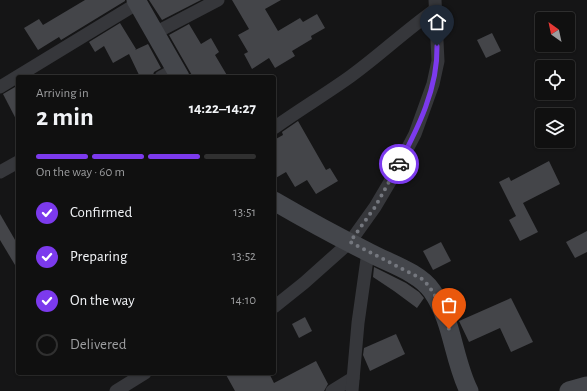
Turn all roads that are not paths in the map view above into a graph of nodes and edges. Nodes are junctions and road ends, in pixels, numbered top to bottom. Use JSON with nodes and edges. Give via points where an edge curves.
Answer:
{"nodes":[{"id":1,"x":218,"y":0,"type":"edge"},
{"id":2,"x":137,"y":2,"type":"edge"},
{"id":3,"x":435,"y":4,"type":"edge"},
{"id":4,"x":155,"y":33,"type":"junction"},
{"id":5,"x":172,"y":74,"type":"edge"},
{"id":6,"x":19,"y":75,"type":"edge"},
{"id":7,"x":16,"y":77,"type":"edge"},
{"id":8,"x":0,"y":87,"type":"edge"},
{"id":9,"x":276,"y":127,"type":"edge"},
{"id":10,"x":16,"y":163,"type":"edge"},
{"id":11,"x":0,"y":172,"type":"edge"},
{"id":12,"x":276,"y":202,"type":"edge"},
{"id":13,"x":350,"y":242,"type":"junction"},
{"id":14,"x":368,"y":252,"type":"junction"},
{"id":15,"x":276,"y":305,"type":"edge"},
{"id":16,"x":142,"y":375,"type":"edge"},
{"id":17,"x":353,"y":378,"type":"junction"},
{"id":18,"x":587,"y":386,"type":"edge"},
{"id":19,"x":116,"y":391,"type":"edge"},
{"id":20,"x":332,"y":391,"type":"edge"},
{"id":21,"x":352,"y":391,"type":"edge"},
{"id":22,"x":470,"y":391,"type":"edge"},
{"id":23,"x":569,"y":391,"type":"edge"}],
"edges":[{"from":1,"to":4,"type":"street"},
{"from":2,"to":4,"type":"street"},
{"from":2,"to":6,"type":"street"},
{"from":3,"to":9,"type":"street","via":[[350,77]]},
{"from":3,"to":13,"type":"street","via":[[438,61],[424,110],[391,180]]},
{"from":4,"to":5,"type":"street"},
{"from":7,"to":8,"type":"street"},
{"from":10,"to":11,"type":"street"},
{"from":12,"to":13,"type":"street"},
{"from":13,"to":14,"type":"street"},
{"from":13,"to":15,"type":"street"},
{"from":14,"to":17,"type":"street"},
{"from":14,"to":22,"type":"street","via":[[424,280],[433,292],[446,318],[459,365]]},
{"from":16,"to":19,"type":"street"},
{"from":17,"to":20,"type":"street"},
{"from":17,"to":21,"type":"street"},
{"from":18,"to":23,"type":"street"}]}
